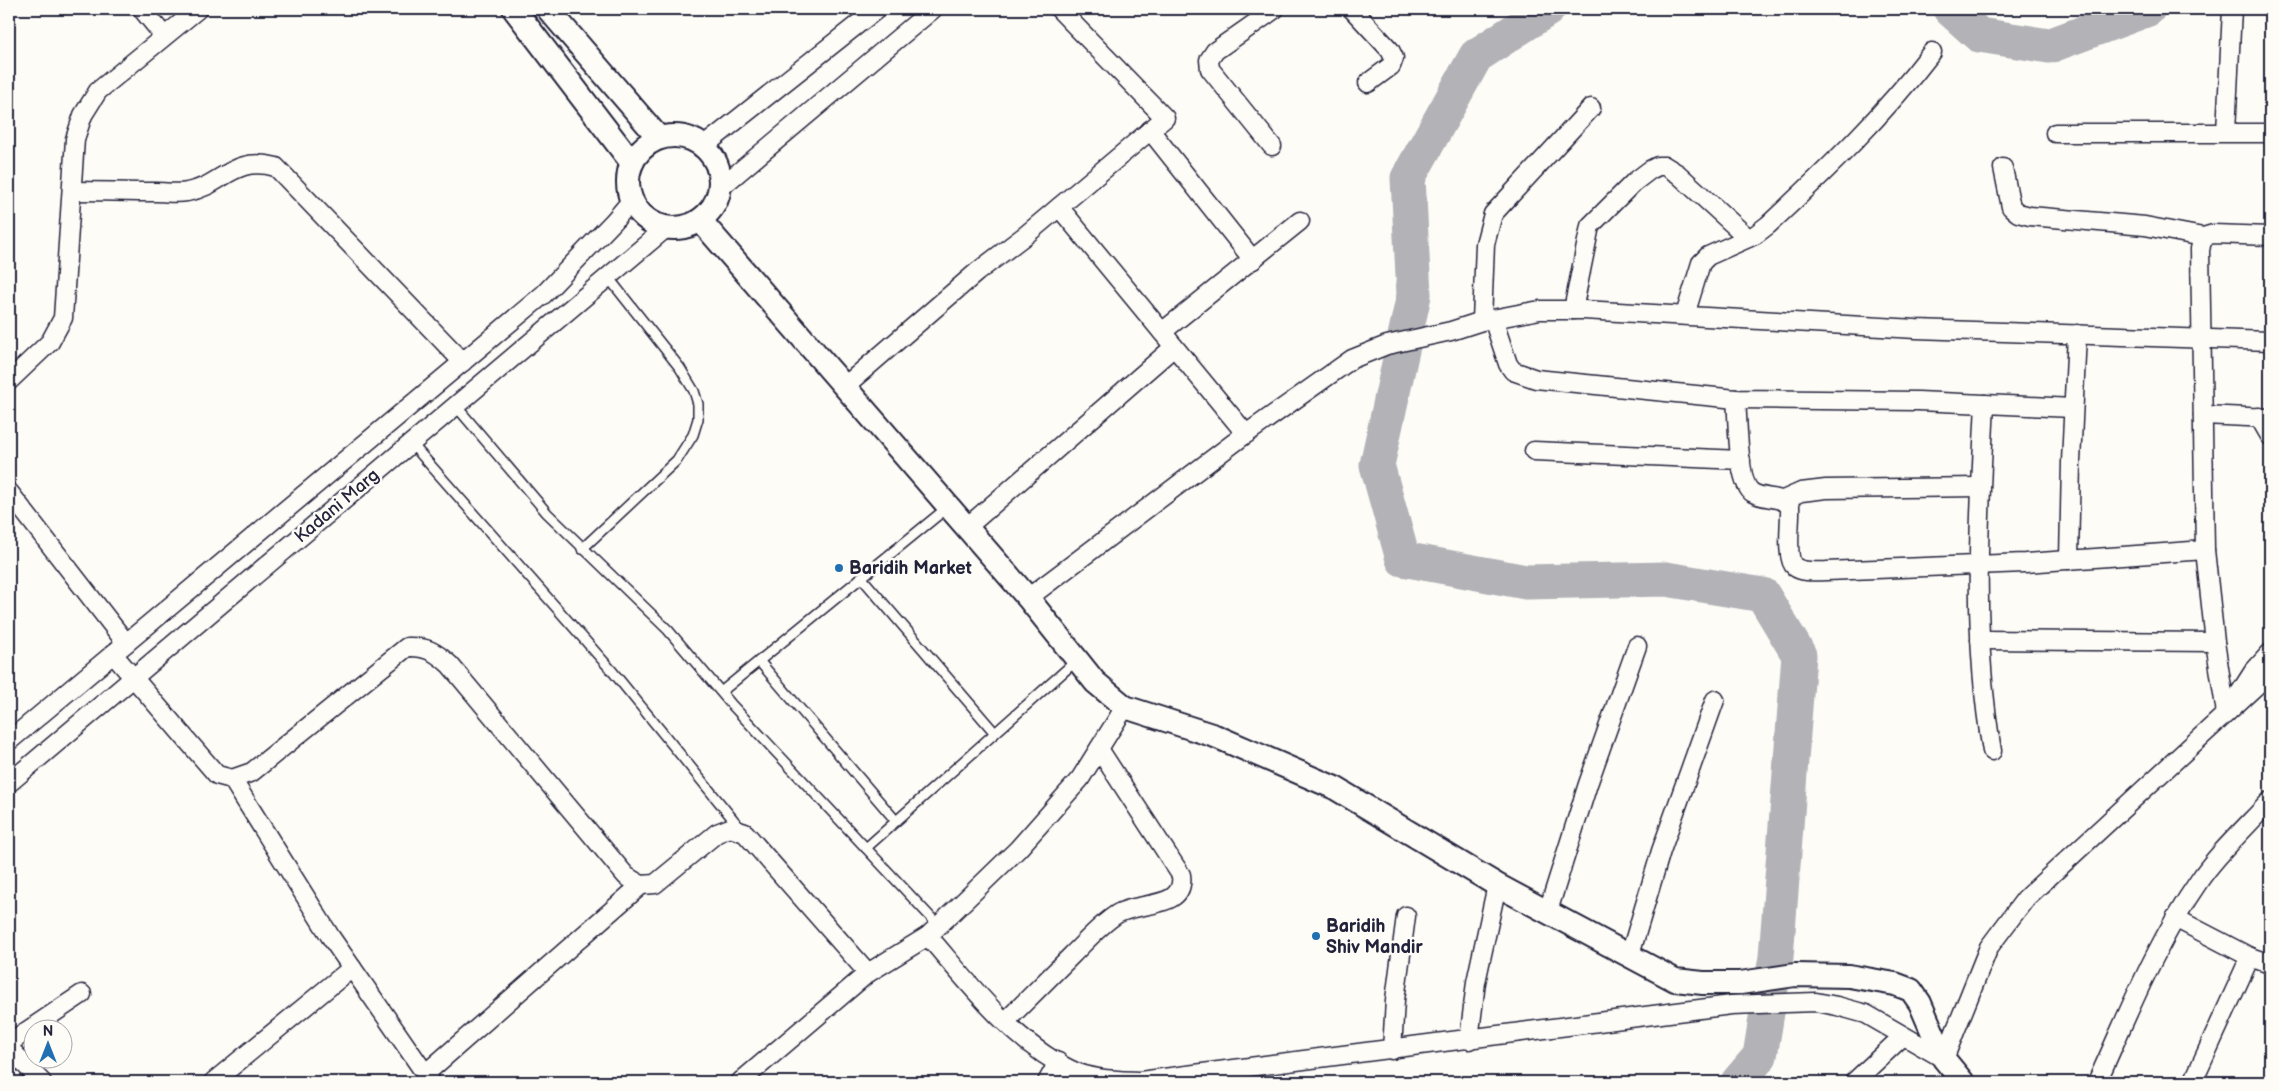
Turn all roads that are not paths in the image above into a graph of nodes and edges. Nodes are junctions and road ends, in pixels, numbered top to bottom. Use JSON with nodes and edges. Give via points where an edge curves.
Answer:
{"nodes":[{"id":1,"x":142,"y":9,"type":"edge"},
{"id":2,"x":198,"y":9,"type":"edge"},
{"id":3,"x":514,"y":9,"type":"edge"},
{"id":4,"x":548,"y":9,"type":"edge"},
{"id":5,"x":877,"y":9,"type":"edge"},
{"id":6,"x":933,"y":9,"type":"edge"},
{"id":7,"x":1059,"y":9,"type":"edge"},
{"id":8,"x":1274,"y":9,"type":"edge"},
{"id":9,"x":1352,"y":9,"type":"edge"},
{"id":10,"x":2232,"y":9,"type":"edge"},
{"id":11,"x":164,"y":36,"type":"junction"},
{"id":12,"x":1932,"y":52,"type":"dead end"},
{"id":13,"x":1368,"y":84,"type":"dead end"},
{"id":14,"x":1591,"y":108,"type":"dead end"},
{"id":15,"x":1150,"y":130,"type":"junction"},
{"id":16,"x":2226,"y":132,"type":"junction"},
{"id":17,"x":2055,"y":133,"type":"dead end"},
{"id":18,"x":2270,"y":133,"type":"edge"},
{"id":19,"x":659,"y":138,"type":"junction"},
{"id":20,"x":704,"y":146,"type":"junction"},
{"id":21,"x":1272,"y":146,"type":"dead end"},
{"id":22,"x":632,"y":162,"type":"junction"},
{"id":23,"x":2003,"y":168,"type":"dead end"},
{"id":24,"x":721,"y":187,"type":"junction"},
{"id":25,"x":72,"y":191,"type":"junction"},
{"id":26,"x":631,"y":201,"type":"junction"},
{"id":27,"x":1059,"y":207,"type":"junction"},
{"id":28,"x":700,"y":220,"type":"junction"},
{"id":29,"x":1300,"y":221,"type":"dead end"},
{"id":30,"x":666,"y":228,"type":"junction"},
{"id":31,"x":2270,"y":236,"type":"edge"},
{"id":32,"x":2204,"y":237,"type":"junction"},
{"id":33,"x":1748,"y":238,"type":"junction"},
{"id":34,"x":1253,"y":260,"type":"junction"},
{"id":35,"x":608,"y":277,"type":"junction"},
{"id":36,"x":1573,"y":310,"type":"junction"},
{"id":37,"x":1685,"y":315,"type":"junction"},
{"id":38,"x":1488,"y":320,"type":"junction"},
{"id":39,"x":1162,"y":332,"type":"junction"},
{"id":40,"x":2077,"y":334,"type":"junction"},
{"id":41,"x":2202,"y":339,"type":"junction"},
{"id":42,"x":2270,"y":341,"type":"edge"},
{"id":43,"x":1174,"y":347,"type":"junction"},
{"id":44,"x":463,"y":362,"type":"junction"},
{"id":45,"x":9,"y":381,"type":"edge"},
{"id":46,"x":845,"y":386,"type":"junction"},
{"id":47,"x":1736,"y":398,"type":"junction"},
{"id":48,"x":1985,"y":404,"type":"junction"},
{"id":49,"x":456,"y":406,"type":"junction"},
{"id":50,"x":2073,"y":408,"type":"junction"},
{"id":51,"x":2203,"y":415,"type":"junction"},
{"id":52,"x":2265,"y":418,"type":"edge"},
{"id":53,"x":1246,"y":434,"type":"junction"},
{"id":54,"x":2270,"y":436,"type":"edge"},
{"id":55,"x":411,"y":443,"type":"junction"},
{"id":56,"x":1534,"y":452,"type":"dead end"},
{"id":57,"x":1741,"y":460,"type":"junction"},
{"id":58,"x":1980,"y":487,"type":"junction"},
{"id":59,"x":9,"y":492,"type":"edge"},
{"id":60,"x":1783,"y":500,"type":"junction"},
{"id":61,"x":948,"y":506,"type":"junction"},
{"id":62,"x":967,"y":527,"type":"junction"},
{"id":63,"x":582,"y":549,"type":"junction"},
{"id":64,"x":2205,"y":550,"type":"junction"},
{"id":65,"x":2069,"y":560,"type":"junction"},
{"id":66,"x":1977,"y":565,"type":"junction"},
{"id":67,"x":861,"y":577,"type":"junction"},
{"id":68,"x":1028,"y":598,"type":"junction"},
{"id":69,"x":1980,"y":640,"type":"junction"},
{"id":70,"x":2215,"y":642,"type":"junction"},
{"id":71,"x":1637,"y":646,"type":"dead end"},
{"id":72,"x":120,"y":649,"type":"junction"},
{"id":73,"x":2270,"y":653,"type":"edge"},
{"id":74,"x":1077,"y":660,"type":"junction"},
{"id":75,"x":759,"y":661,"type":"junction"},
{"id":76,"x":2270,"y":673,"type":"edge"},
{"id":77,"x":134,"y":677,"type":"junction"},
{"id":78,"x":721,"y":692,"type":"junction"},
{"id":79,"x":1715,"y":700,"type":"dead end"},
{"id":80,"x":1125,"y":707,"type":"junction"},
{"id":81,"x":2226,"y":713,"type":"junction"},
{"id":82,"x":995,"y":733,"type":"junction"},
{"id":83,"x":9,"y":741,"type":"edge"},
{"id":84,"x":1099,"y":749,"type":"junction"},
{"id":85,"x":1992,"y":751,"type":"dead end"},
{"id":86,"x":232,"y":780,"type":"junction"},
{"id":87,"x":9,"y":783,"type":"edge"},
{"id":88,"x":2270,"y":801,"type":"edge"},
{"id":89,"x":896,"y":821,"type":"junction"},
{"id":90,"x":745,"y":833,"type":"junction"},
{"id":91,"x":866,"y":848,"type":"junction"},
{"id":92,"x":641,"y":885,"type":"junction"},
{"id":93,"x":1497,"y":885,"type":"junction"},
{"id":94,"x":1548,"y":911,"type":"junction"},
{"id":95,"x":1406,"y":916,"type":"dead end"},
{"id":96,"x":2175,"y":918,"type":"junction"},
{"id":97,"x":934,"y":931,"type":"junction"},
{"id":98,"x":1630,"y":955,"type":"junction"},
{"id":99,"x":2250,"y":957,"type":"junction"},
{"id":100,"x":2270,"y":964,"type":"edge"},
{"id":101,"x":352,"y":968,"type":"junction"},
{"id":102,"x":868,"y":973,"type":"junction"},
{"id":103,"x":82,"y":994,"type":"dead end"},
{"id":104,"x":1006,"y":1021,"type":"junction"},
{"id":105,"x":1903,"y":1036,"type":"junction"},
{"id":106,"x":1469,"y":1040,"type":"junction"},
{"id":107,"x":9,"y":1043,"type":"edge"},
{"id":108,"x":9,"y":1048,"type":"edge"},
{"id":109,"x":1392,"y":1050,"type":"junction"},
{"id":110,"x":1944,"y":1059,"type":"junction"},
{"id":111,"x":1058,"y":1062,"type":"junction"},
{"id":112,"x":428,"y":1078,"type":"edge"},
{"id":113,"x":42,"y":1082,"type":"edge"},
{"id":114,"x":213,"y":1082,"type":"edge"},
{"id":115,"x":740,"y":1082,"type":"edge"},
{"id":116,"x":1047,"y":1082,"type":"edge"},
{"id":117,"x":1854,"y":1082,"type":"edge"},
{"id":118,"x":1963,"y":1082,"type":"edge"},
{"id":119,"x":2097,"y":1082,"type":"edge"},
{"id":120,"x":2194,"y":1082,"type":"edge"}],
"edges":[{"from":1,"to":11,"type":"street"},
{"from":2,"to":11,"type":"street"},
{"from":3,"to":22,"type":"street"},
{"from":4,"to":19,"type":"street"},
{"from":5,"to":20,"type":"street"},
{"from":6,"to":24,"type":"street"},
{"from":7,"to":15,"type":"street","via":[[1165,118]]},
{"from":8,"to":21,"type":"street","via":[[1215,50],[1209,60],[1210,69]]},
{"from":9,"to":13,"type":"street","via":[[1394,58],[1391,66]]},
{"from":10,"to":16,"type":"street"},
{"from":11,"to":25,"type":"street","via":[[98,91],[83,115],[75,139]]},
{"from":12,"to":33,"type":"street","via":[[1862,136],[1768,224]]},
{"from":14,"to":38,"type":"street","via":[[1493,214],[1484,244]]},
{"from":15,"to":27,"type":"street"},
{"from":15,"to":34,"type":"street"},
{"from":16,"to":17,"type":"street"},
{"from":16,"to":18,"type":"street"},
{"from":19,"to":20,"type":"street","via":[[675,136]]},
{"from":19,"to":22,"type":"street","via":[[646,145]]},
{"from":20,"to":24,"type":"street","via":[[720,172]]},
{"from":22,"to":26,"type":"street","via":[[627,186]]},
{"from":23,"to":32,"type":"street","via":[[2011,207],[2018,213],[2172,229]]},
{"from":24,"to":28,"type":"street","via":[[717,202]]},
{"from":25,"to":44,"type":"street","via":[[187,192],[248,164],[276,167]]},
{"from":25,"to":45,"type":"street","via":[[62,318],[50,342]]},
{"from":26,"to":30,"type":"street","via":[[639,214]]},
{"from":26,"to":44,"type":"street","name":"Kadani Marg","via":[[544,294]]},
{"from":27,"to":39,"type":"street"},
{"from":27,"to":46,"type":"street","via":[[977,272]]},
{"from":28,"to":30,"type":"street","via":[[681,228]]},
{"from":28,"to":46,"type":"street"},
{"from":29,"to":34,"type":"street"},
{"from":30,"to":35,"type":"street","name":"Kadani Marg"},
{"from":31,"to":32,"type":"street","via":[[2213,234]]},
{"from":32,"to":41,"type":"street","via":[[2200,249]]},
{"from":33,"to":36,"type":"street","via":[[1678,174],[1665,166],[1658,166],[1633,183],[1590,226]]},
{"from":33,"to":37,"type":"street","via":[[1708,256],[1701,263]]},
{"from":34,"to":39,"type":"street"},
{"from":35,"to":49,"type":"street","name":"Kadani Marg"},
{"from":35,"to":63,"type":"lane","via":[[680,368],[694,391],[698,419],[677,460]]},
{"from":36,"to":37,"type":"street"},
{"from":36,"to":38,"type":"street","via":[[1540,310]]},
{"from":37,"to":40,"type":"street","via":[[1916,329]]},
{"from":38,"to":47,"type":"street","via":[[1508,364],[1522,376]]},
{"from":38,"to":53,"type":"street","via":[[1387,345],[1352,359]]},
{"from":39,"to":43,"type":"street"},
{"from":40,"to":41,"type":"street"},
{"from":40,"to":50,"type":"street"},
{"from":41,"to":42,"type":"street"},
{"from":41,"to":51,"type":"street"},
{"from":43,"to":53,"type":"street"},
{"from":43,"to":62,"type":"street"},
{"from":44,"to":72,"type":"street","name":"Kadani Marg"},
{"from":46,"to":61,"type":"street"},
{"from":47,"to":48,"type":"street"},
{"from":47,"to":57,"type":"street"},
{"from":48,"to":50,"type":"street"},
{"from":48,"to":58,"type":"street"},
{"from":49,"to":55,"type":"street","name":"Kadani Marg"},
{"from":49,"to":63,"type":"lane"},
{"from":50,"to":65,"type":"street"},
{"from":51,"to":52,"type":"street"},
{"from":51,"to":64,"type":"street"},
{"from":52,"to":54,"type":"street"},
{"from":53,"to":68,"type":"street"},
{"from":55,"to":77,"type":"street","name":"Kadani Marg"},
{"from":55,"to":90,"type":"lane","via":[[613,672]]},
{"from":56,"to":57,"type":"street"},
{"from":57,"to":60,"type":"street","via":[[1745,485],[1753,493]]},
{"from":58,"to":60,"type":"street","via":[[1826,489],[1801,492]]},
{"from":58,"to":66,"type":"street"},
{"from":59,"to":72,"type":"street"},
{"from":60,"to":66,"type":"street","via":[[1790,506],[1790,559],[1795,567],[1826,571]]},
{"from":61,"to":62,"type":"street"},
{"from":61,"to":67,"type":"lane"},
{"from":62,"to":68,"type":"street"},
{"from":63,"to":78,"type":"lane","via":[[668,630]]},
{"from":64,"to":65,"type":"street"},
{"from":64,"to":70,"type":"street"},
{"from":65,"to":66,"type":"street"},
{"from":66,"to":69,"type":"street"},
{"from":67,"to":75,"type":"lane"},
{"from":67,"to":82,"type":"lane"},
{"from":68,"to":74,"type":"street"},
{"from":69,"to":70,"type":"street"},
{"from":69,"to":85,"type":"street","via":[[1984,706]]},
{"from":70,"to":81,"type":"street"},
{"from":71,"to":94,"type":"street","via":[[1588,784]]},
{"from":72,"to":77,"type":"street"},
{"from":72,"to":83,"type":"street","name":"Kadani Marg"},
{"from":73,"to":81,"type":"street"},
{"from":74,"to":80,"type":"street","via":[[1095,682]]},
{"from":74,"to":82,"type":"lane"},
{"from":75,"to":78,"type":"lane"},
{"from":75,"to":89,"type":"lane"},
{"from":76,"to":81,"type":"street"},
{"from":77,"to":86,"type":"street","via":[[217,775]]},
{"from":77,"to":87,"type":"street","name":"Kadani Marg"},
{"from":78,"to":91,"type":"lane"},
{"from":79,"to":98,"type":"street","via":[[1661,851]]},
{"from":80,"to":84,"type":"street"},
{"from":80,"to":93,"type":"street","via":[[1216,736],[1335,788]]},
{"from":81,"to":110,"type":"street","via":[[2026,898],[1990,947]]},
{"from":82,"to":89,"type":"lane"},
{"from":84,"to":97,"type":"street","via":[[1080,780],[1018,850]]},
{"from":84,"to":104,"type":"street","via":[[1181,875],[1180,893],[1172,899],[1130,908],[1116,915]]},
{"from":86,"to":92,"type":"street","via":[[252,772],[407,647],[421,646],[450,664],[626,876]]},
{"from":86,"to":101,"type":"street"},
{"from":88,"to":96,"type":"street","via":[[2200,879]]},
{"from":89,"to":91,"type":"lane"},
{"from":90,"to":92,"type":"street","via":[[730,828],[717,833],[655,884]]},
{"from":90,"to":102,"type":"street"},
{"from":91,"to":97,"type":"lane"},
{"from":92,"to":112,"type":"street"},
{"from":93,"to":94,"type":"street"},
{"from":93,"to":106,"type":"street","via":[[1476,982]]},
{"from":94,"to":98,"type":"street"},
{"from":95,"to":109,"type":"street"},
{"from":96,"to":99,"type":"street"},
{"from":96,"to":119,"type":"street","via":[[2155,954]]},
{"from":97,"to":102,"type":"street"},
{"from":97,"to":104,"type":"street","via":[[980,996]]},
{"from":98,"to":110,"type":"street","via":[[1676,980],[1703,983],[1740,983],[1795,975],[1849,976],[1895,984],[1911,990],[1920,1003]]},
{"from":99,"to":100,"type":"street"},
{"from":99,"to":120,"type":"street"},
{"from":101,"to":112,"type":"street"},
{"from":101,"to":114,"type":"street"},
{"from":102,"to":115,"type":"street"},
{"from":103,"to":107,"type":"street"},
{"from":104,"to":111,"type":"street","via":[[1028,1042]]},
{"from":105,"to":106,"type":"street","via":[[1866,1014],[1816,1002],[1730,1005]]},
{"from":105,"to":110,"type":"street"},
{"from":105,"to":117,"type":"street"},
{"from":106,"to":109,"type":"street"},
{"from":108,"to":113,"type":"street"},
{"from":109,"to":111,"type":"street","via":[[1140,1081],[1101,1078],[1069,1070]]},
{"from":110,"to":118,"type":"street"},
{"from":111,"to":116,"type":"street"}]}
